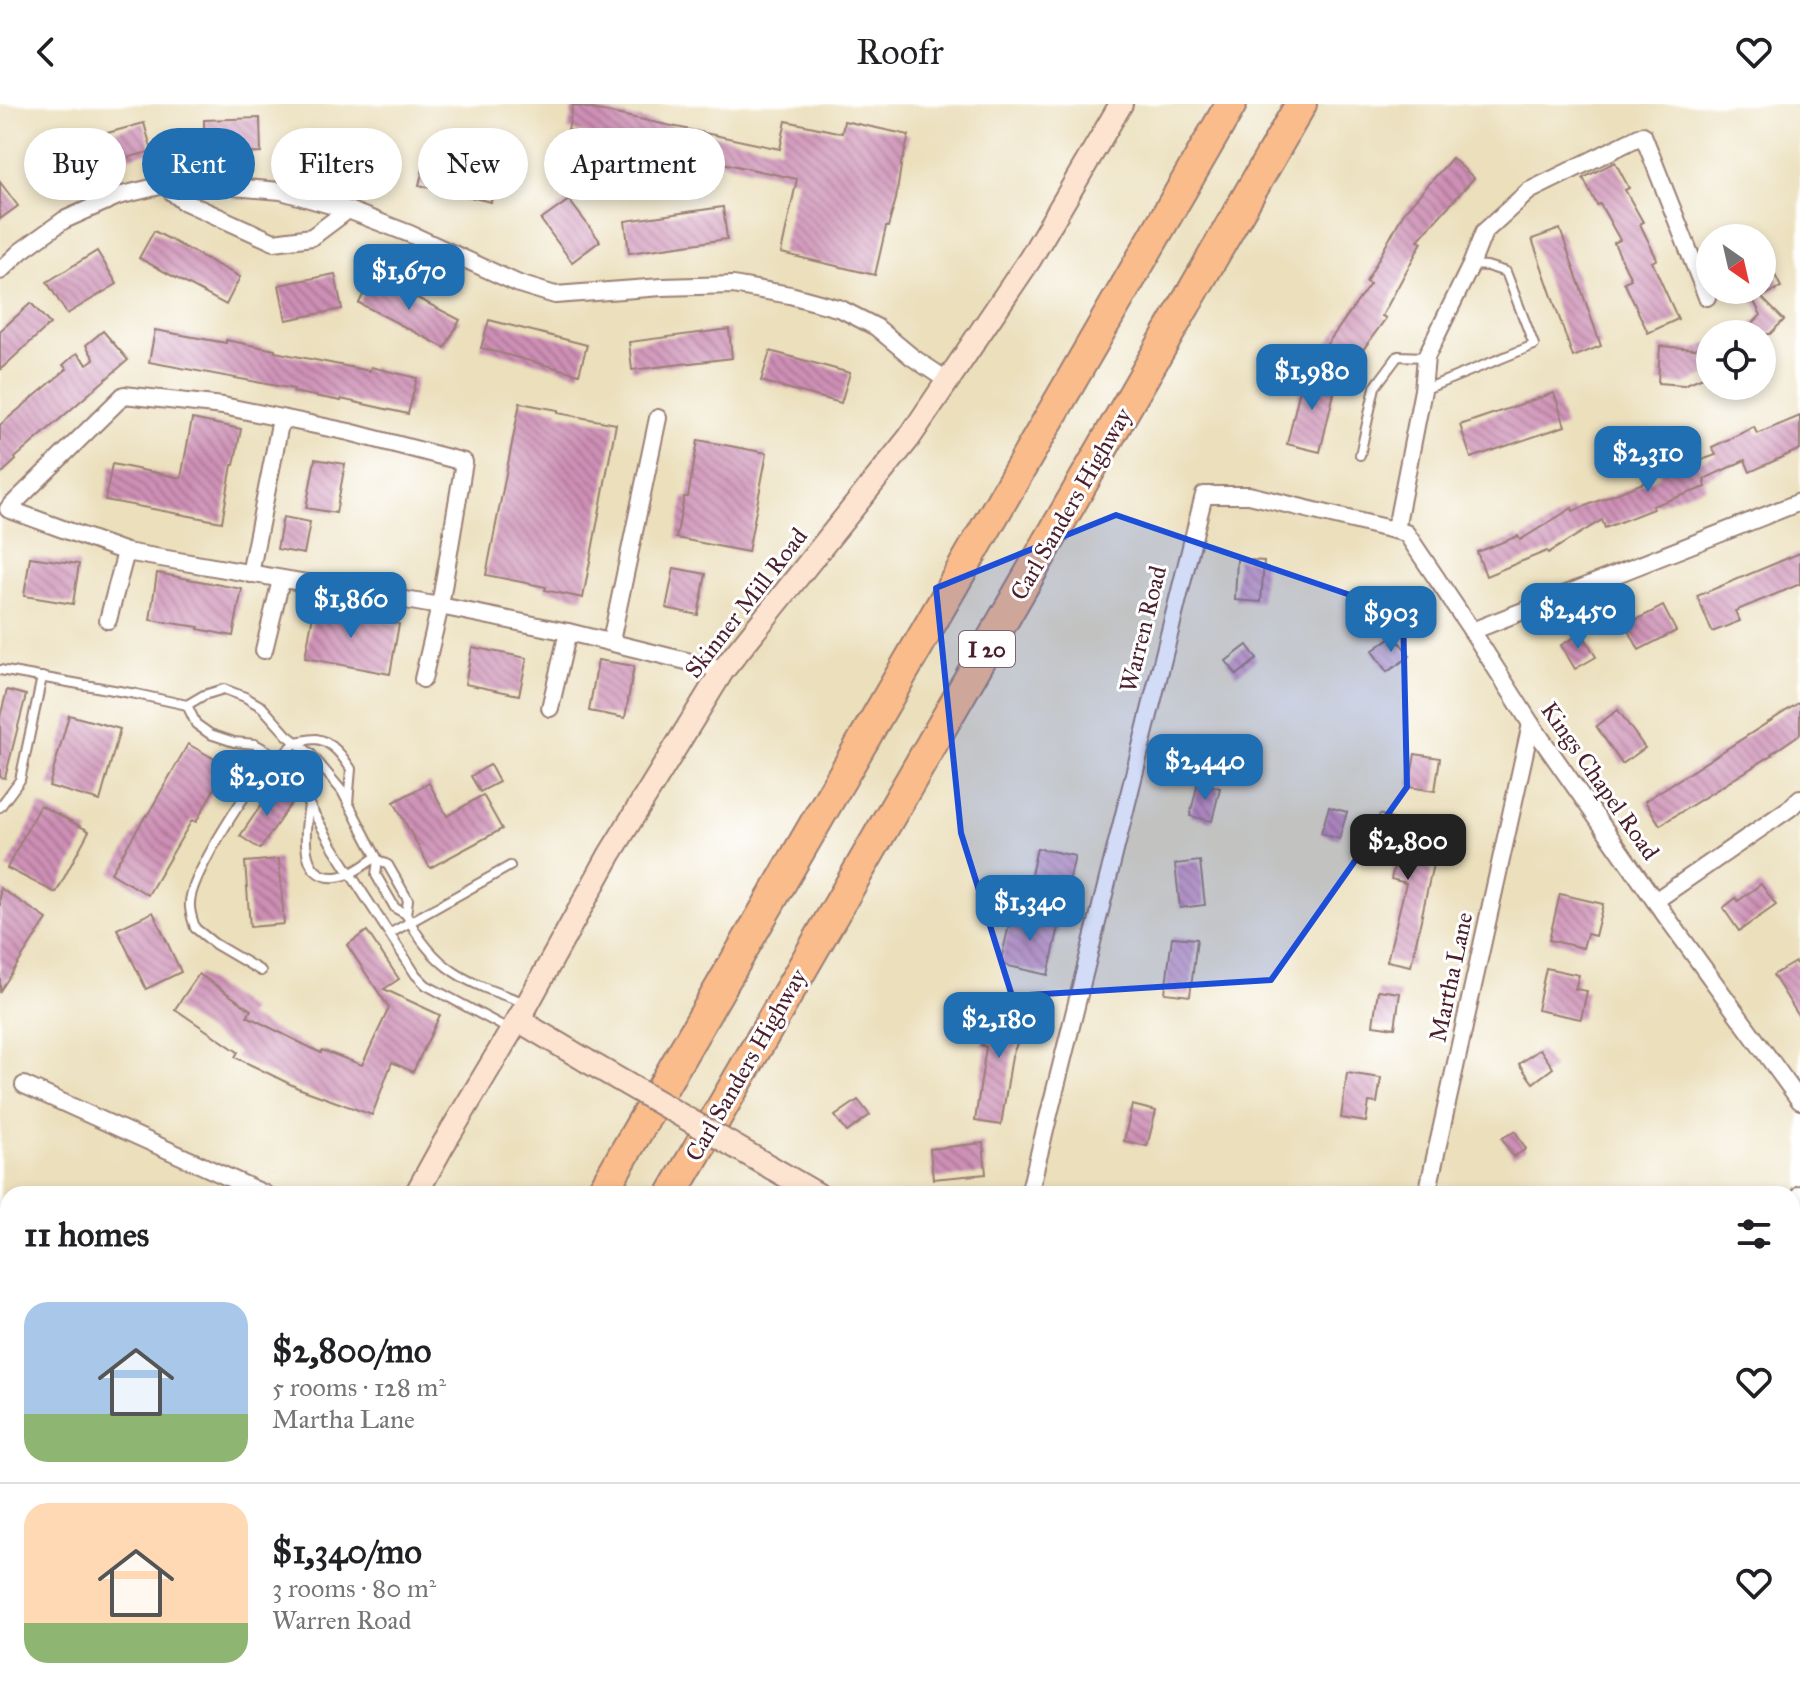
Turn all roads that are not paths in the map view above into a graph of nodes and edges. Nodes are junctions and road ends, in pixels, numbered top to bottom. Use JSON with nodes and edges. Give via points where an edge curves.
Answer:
{"nodes":[{"id":1,"x":1121,"y":104,"type":"edge"},
{"id":2,"x":1231,"y":104,"type":"edge"},
{"id":3,"x":1301,"y":104,"type":"edge"},
{"id":4,"x":255,"y":189,"type":"edge"},
{"id":5,"x":142,"y":190,"type":"edge"},
{"id":6,"x":182,"y":200,"type":"edge"},
{"id":7,"x":348,"y":210,"type":"junction"},
{"id":8,"x":1471,"y":265,"type":"junction"},
{"id":9,"x":1696,"y":269,"type":"edge"},
{"id":10,"x":0,"y":271,"type":"edge"},
{"id":11,"x":1426,"y":357,"type":"junction"},
{"id":12,"x":948,"y":381,"type":"junction"},
{"id":13,"x":1423,"y":390,"type":"junction"},
{"id":14,"x":658,"y":418,"type":"dead end"},
{"id":15,"x":281,"y":419,"type":"junction"},
{"id":16,"x":1360,"y":455,"type":"dead end"},
{"id":17,"x":1204,"y":495,"type":"joint"},
{"id":18,"x":1800,"y":502,"type":"edge"},
{"id":19,"x":4,"y":509,"type":"edge"},
{"id":20,"x":1393,"y":529,"type":"junction"},
{"id":21,"x":126,"y":552,"type":"junction"},
{"id":22,"x":250,"y":574,"type":"junction"},
{"id":23,"x":281,"y":580,"type":"junction"},
{"id":24,"x":440,"y":606,"type":"junction"},
{"id":25,"x":108,"y":620,"type":"dead end"},
{"id":26,"x":1472,"y":631,"type":"junction"},
{"id":27,"x":568,"y":632,"type":"junction"},
{"id":28,"x":611,"y":641,"type":"junction"},
{"id":29,"x":264,"y":650,"type":"dead end"},
{"id":30,"x":0,"y":670,"type":"edge"},
{"id":31,"x":723,"y":670,"type":"junction"},
{"id":32,"x":42,"y":677,"type":"junction"},
{"id":33,"x":423,"y":679,"type":"dead end"},
{"id":34,"x":187,"y":705,"type":"junction"},
{"id":35,"x":550,"y":708,"type":"dead end"},
{"id":36,"x":1531,"y":724,"type":"junction"},
{"id":37,"x":296,"y":742,"type":"junction"},
{"id":38,"x":281,"y":759,"type":"junction"},
{"id":39,"x":1800,"y":798,"type":"edge"},
{"id":40,"x":348,"y":803,"type":"junction"},
{"id":41,"x":309,"y":805,"type":"junction"},
{"id":42,"x":0,"y":807,"type":"edge"},
{"id":43,"x":377,"y":859,"type":"junction"},
{"id":44,"x":510,"y":866,"type":"dead end"},
{"id":45,"x":350,"y":873,"type":"junction"},
{"id":46,"x":1655,"y":901,"type":"junction"},
{"id":47,"x":408,"y":918,"type":"junction"},
{"id":48,"x":389,"y":934,"type":"junction"},
{"id":49,"x":261,"y":971,"type":"dead end"},
{"id":50,"x":519,"y":1018,"type":"junction"},
{"id":51,"x":24,"y":1085,"type":"dead end"},
{"id":52,"x":1800,"y":1101,"type":"edge"},
{"id":53,"x":247,"y":1186,"type":"edge"},
{"id":54,"x":420,"y":1186,"type":"edge"},
{"id":55,"x":606,"y":1186,"type":"edge"},
{"id":56,"x":677,"y":1186,"type":"edge"},
{"id":57,"x":803,"y":1186,"type":"edge"},
{"id":58,"x":1031,"y":1186,"type":"edge"},
{"id":59,"x":1429,"y":1186,"type":"edge"}],
"edges":[{"from":1,"to":12,"type":"street","name":"Skinner Mill Road","via":[[1030,259]]},
{"from":2,"to":55,"type":"highway","number":"I 20"},
{"from":3,"to":56,"type":"highway","name":"Carl Sanders Highway","number":"I 20"},
{"from":4,"to":7,"type":"street"},
{"from":5,"to":10,"type":"street","via":[[64,220]]},
{"from":6,"to":7,"type":"street","via":[[274,242],[312,237]]},
{"from":7,"to":12,"type":"street","via":[[555,295],[733,285],[841,309],[876,327]]},
{"from":8,"to":9,"type":"street","via":[[1484,232],[1529,191],[1643,135]]},
{"from":8,"to":11,"type":"street"},
{"from":8,"to":13,"type":"lane","via":[[1506,272],[1534,345]]},
{"from":11,"to":13,"type":"street"},
{"from":11,"to":16,"type":"lane","via":[[1398,356],[1375,387]]},
{"from":12,"to":31,"type":"street","name":"Skinner Mill Road","via":[[909,438]]},
{"from":13,"to":20,"type":"street"},
{"from":14,"to":28,"type":"street"},
{"from":15,"to":19,"type":"street","via":[[223,406],[124,395]]},
{"from":15,"to":22,"type":"street"},
{"from":15,"to":24,"type":"street","via":[[464,462]]},
{"from":17,"to":20,"type":"street","name":"Kings Chapel Road","via":[[1249,495]]},
{"from":17,"to":58,"type":"street","name":"Warren Road"},
{"from":18,"to":26,"type":"street"},
{"from":19,"to":21,"type":"street"},
{"from":20,"to":26,"type":"street","name":"Kings Chapel Road","via":[[1406,533]]},
{"from":21,"to":22,"type":"street"},
{"from":21,"to":25,"type":"street"},
{"from":22,"to":23,"type":"street"},
{"from":23,"to":24,"type":"street"},
{"from":23,"to":29,"type":"street"},
{"from":24,"to":27,"type":"street"},
{"from":24,"to":33,"type":"street"},
{"from":26,"to":36,"type":"street","name":"Kings Chapel Road"},
{"from":27,"to":28,"type":"street"},
{"from":27,"to":35,"type":"street"},
{"from":28,"to":31,"type":"street"},
{"from":30,"to":32,"type":"lane"},
{"from":31,"to":50,"type":"street","name":"Skinner Mill Road","via":[[610,854]]},
{"from":32,"to":34,"type":"lane"},
{"from":32,"to":42,"type":"lane","via":[[20,780]]},
{"from":34,"to":37,"type":"lane","via":[[224,689],[262,707]]},
{"from":34,"to":38,"type":"lane","via":[[196,724],[210,734],[255,744]]},
{"from":36,"to":46,"type":"street","name":"Kings Chapel Road"},
{"from":36,"to":59,"type":"street","name":"Martha Lane"},
{"from":37,"to":38,"type":"lane"},
{"from":37,"to":40,"type":"lane"},
{"from":37,"to":40,"type":"lane","via":[[316,739],[341,754],[351,769]]},
{"from":38,"to":41,"type":"lane"},
{"from":38,"to":49,"type":"lane","via":[[235,812],[203,864],[189,902],[195,928]]},
{"from":39,"to":46,"type":"street"},
{"from":40,"to":43,"type":"lane"},
{"from":41,"to":45,"type":"lane"},
{"from":41,"to":45,"type":"lane","via":[[309,860],[325,875]]},
{"from":43,"to":45,"type":"lane"},
{"from":43,"to":47,"type":"lane","via":[[376,875],[395,908]]},
{"from":43,"to":47,"type":"lane","via":[[388,865],[408,900]]},
{"from":44,"to":47,"type":"lane"},
{"from":45,"to":48,"type":"lane"},
{"from":46,"to":52,"type":"street","name":"Kings Chapel Road"},
{"from":47,"to":48,"type":"lane"},
{"from":47,"to":50,"type":"lane","via":[[440,963]]},
{"from":48,"to":50,"type":"lane","via":[[426,985]]},
{"from":50,"to":54,"type":"street","name":"Skinner Mill Road"},
{"from":50,"to":57,"type":"street","bridge":true},
{"from":51,"to":53,"type":"street"}]}
